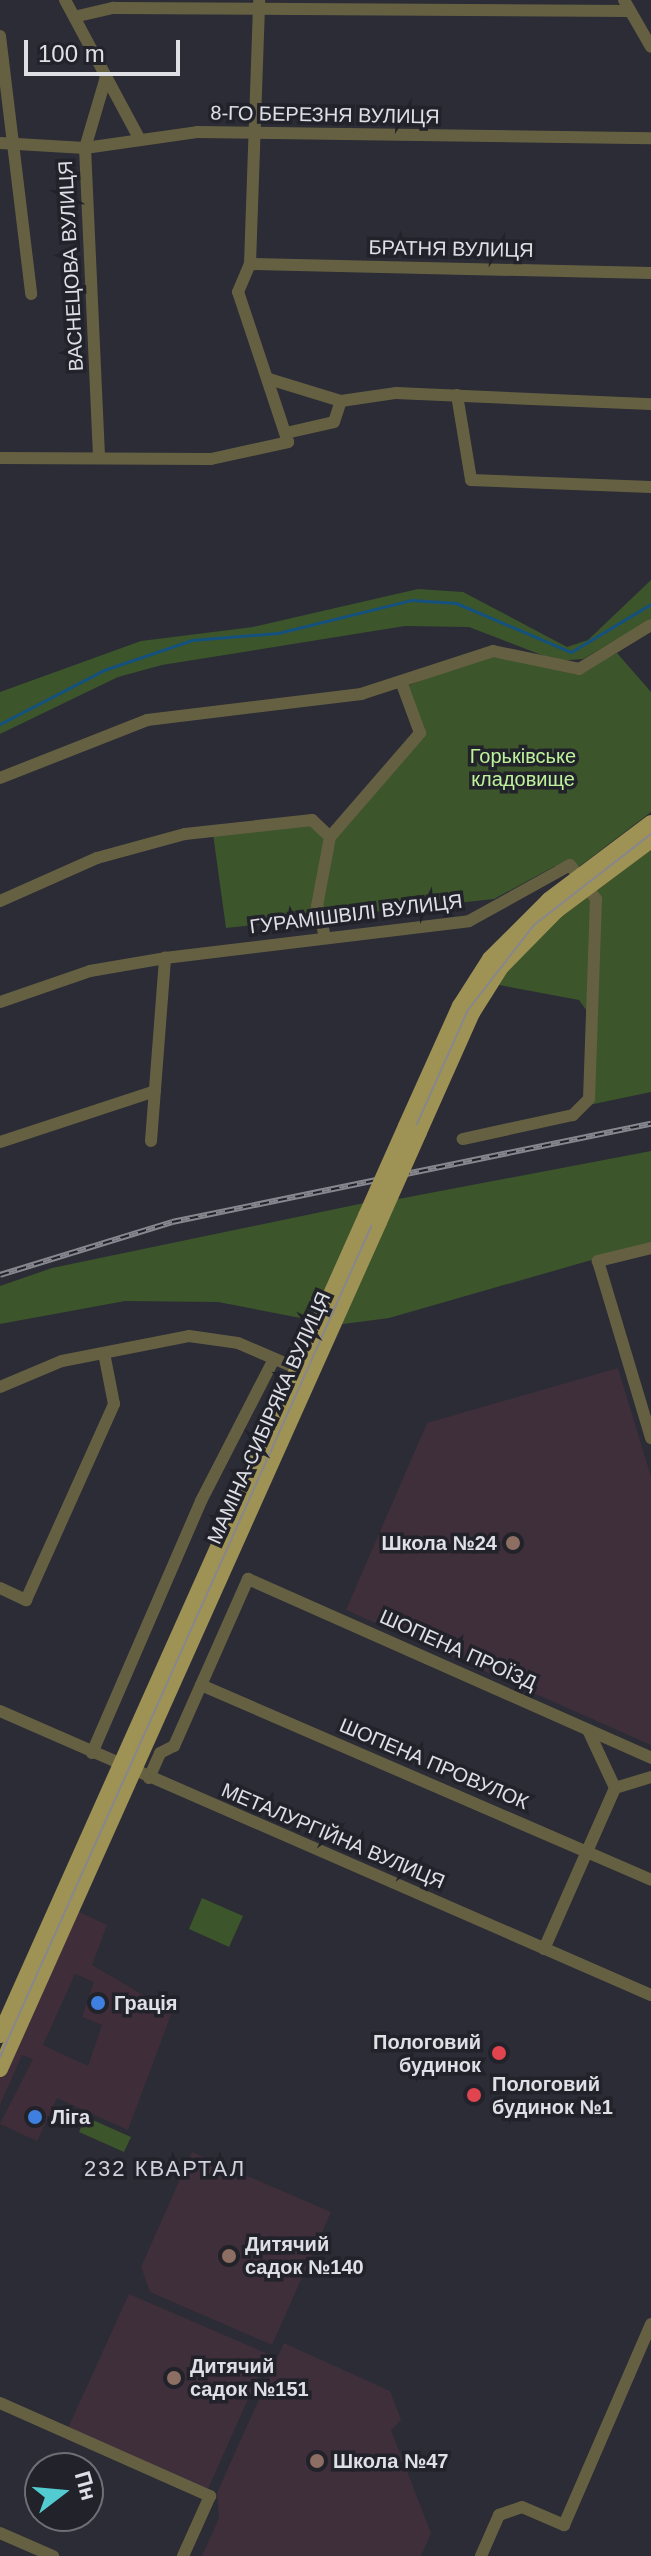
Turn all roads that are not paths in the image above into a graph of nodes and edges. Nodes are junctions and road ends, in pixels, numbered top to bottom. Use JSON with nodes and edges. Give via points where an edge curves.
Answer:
{"nodes":[{"id":1,"x":65,"y":0,"type":"edge"},
{"id":2,"x":259,"y":4,"type":"edge"},
{"id":3,"x":627,"y":6,"type":"edge"},
{"id":4,"x":78,"y":16,"type":"junction"},
{"id":5,"x":0,"y":36,"type":"edge"},
{"id":6,"x":651,"y":47,"type":"edge"},
{"id":7,"x":106,"y":77,"type":"junction"},
{"id":8,"x":257,"y":133,"type":"junction"},
{"id":9,"x":138,"y":136,"type":"junction"},
{"id":10,"x":651,"y":138,"type":"edge"},
{"id":11,"x":0,"y":143,"type":"edge"},
{"id":12,"x":14,"y":144,"type":"junction"},
{"id":13,"x":85,"y":148,"type":"junction"},
{"id":14,"x":250,"y":264,"type":"junction"},
{"id":15,"x":651,"y":273,"type":"edge"},
{"id":16,"x":31,"y":294,"type":"dead end"},
{"id":17,"x":269,"y":379,"type":"junction"},
{"id":18,"x":457,"y":395,"type":"junction"},
{"id":19,"x":341,"y":401,"type":"junction"},
{"id":20,"x":651,"y":404,"type":"edge"},
{"id":21,"x":286,"y":433,"type":"junction"},
{"id":22,"x":99,"y":456,"type":"junction"},
{"id":23,"x":0,"y":458,"type":"edge"},
{"id":24,"x":651,"y":487,"type":"edge"},
{"id":25,"x":651,"y":625,"type":"edge"},
{"id":26,"x":402,"y":684,"type":"junction"},
{"id":27,"x":0,"y":778,"type":"edge"},
{"id":28,"x":649,"y":832,"type":"edge"},
{"id":29,"x":330,"y":837,"type":"junction"},
{"id":30,"x":586,"y":880,"type":"junction"},
{"id":31,"x":0,"y":901,"type":"edge"},
{"id":32,"x":325,"y":937,"type":"junction"},
{"id":33,"x":165,"y":958,"type":"junction"},
{"id":34,"x":0,"y":1002,"type":"edge"},
{"id":35,"x":155,"y":1091,"type":"junction"},
{"id":36,"x":463,"y":1139,"type":"dead end"},
{"id":37,"x":151,"y":1141,"type":"dead end"},
{"id":38,"x":0,"y":1142,"type":"edge"},
{"id":39,"x":651,"y":1248,"type":"edge"},
{"id":40,"x":104,"y":1353,"type":"junction"},
{"id":41,"x":274,"y":1359,"type":"junction"},
{"id":42,"x":304,"y":1372,"type":"junction"},
{"id":43,"x":0,"y":1387,"type":"edge"},
{"id":44,"x":651,"y":1438,"type":"edge"},
{"id":45,"x":0,"y":1588,"type":"edge"},
{"id":46,"x":201,"y":1685,"type":"junction"},
{"id":47,"x":0,"y":1711,"type":"edge"},
{"id":48,"x":588,"y":1730,"type":"junction"},
{"id":49,"x":92,"y":1753,"type":"junction"},
{"id":50,"x":651,"y":1758,"type":"edge"},
{"id":51,"x":135,"y":1772,"type":"junction"},
{"id":52,"x":651,"y":1777,"type":"edge"},
{"id":53,"x":615,"y":1788,"type":"junction"},
{"id":54,"x":587,"y":1852,"type":"junction"},
{"id":55,"x":651,"y":1880,"type":"edge"},
{"id":56,"x":544,"y":1949,"type":"junction"},
{"id":57,"x":651,"y":1995,"type":"edge"},
{"id":58,"x":0,"y":2035,"type":"edge"},
{"id":59,"x":1,"y":2062,"type":"edge"},
{"id":60,"x":651,"y":2324,"type":"edge"},
{"id":61,"x":647,"y":2343,"type":"edge"},
{"id":62,"x":0,"y":2403,"type":"edge"},
{"id":63,"x":0,"y":2533,"type":"edge"},
{"id":64,"x":53,"y":2556,"type":"edge"},
{"id":65,"x":183,"y":2556,"type":"edge"},
{"id":66,"x":481,"y":2556,"type":"edge"}],
"edges":[{"from":1,"to":4,"type":"street"},
{"from":2,"to":3,"type":"street"},
{"from":2,"to":4,"type":"street","via":[[114,8]]},
{"from":2,"to":8,"type":"street"},
{"from":3,"to":6,"type":"street"},
{"from":4,"to":7,"type":"street"},
{"from":5,"to":12,"type":"street","name":"ВАСНЕЦОВА ВУЛИЦЯ"},
{"from":7,"to":9,"type":"street"},
{"from":7,"to":13,"type":"street","name":"ВАСНЕЦОВА ВУЛИЦЯ"},
{"from":8,"to":9,"type":"street","name":"8-ГО БЕРЕЗНЯ ВУЛИЦЯ"},
{"from":8,"to":10,"type":"street","name":"8-ГО БЕРЕЗНЯ ВУЛИЦЯ"},
{"from":8,"to":14,"type":"street"},
{"from":9,"to":13,"type":"street","name":"8-ГО БЕРЕЗНЯ ВУЛИЦЯ"},
{"from":11,"to":12,"type":"street","name":"8-ГО БЕРЕЗНЯ ВУЛИЦЯ"},
{"from":12,"to":13,"type":"street","name":"8-ГО БЕРЕЗНЯ ВУЛИЦЯ"},
{"from":12,"to":16,"type":"street","name":"ВАСНЕЦОВА ВУЛИЦЯ"},
{"from":13,"to":22,"type":"street","name":"ВАСНЕЦОВА ВУЛИЦЯ"},
{"from":14,"to":15,"type":"street","name":"БРАТНЯ ВУЛИЦЯ"},
{"from":14,"to":17,"type":"street","via":[[238,292]]},
{"from":17,"to":19,"type":"street"},
{"from":17,"to":21,"type":"street"},
{"from":18,"to":19,"type":"street"},
{"from":18,"to":20,"type":"street"},
{"from":18,"to":24,"type":"street","via":[[471,480]]},
{"from":19,"to":21,"type":"street","via":[[334,422]]},
{"from":21,"to":22,"type":"street","via":[[288,442],[236,457]]},
{"from":22,"to":23,"type":"street"},
{"from":25,"to":26,"type":"street","via":[[579,669],[493,651]]},
{"from":26,"to":27,"type":"street","via":[[316,702],[147,720]]},
{"from":26,"to":29,"type":"street","via":[[417,739]]},
{"from":28,"to":30,"type":"main road","name":"МАМІНА-СИБІРЯКА ВУЛИЦЯ"},
{"from":29,"to":31,"type":"street","via":[[312,820],[185,834],[97,858]]},
{"from":29,"to":32,"type":"street","via":[[317,906]]},
{"from":30,"to":32,"type":"street","name":"ГУРАМІШВІЛІ ВУЛИЦЯ","via":[[566,865],[461,923]]},
{"from":30,"to":36,"type":"street","via":[[598,934],[589,1099],[573,1115]]},
{"from":30,"to":42,"type":"main road","name":"МАМІНА-СИБІРЯКА ВУЛИЦЯ","bridge":true,"via":[[493,978],[413,1129]]},
{"from":32,"to":33,"type":"street","name":"ГУРАМІШВІЛІ ВУЛИЦЯ"},
{"from":33,"to":34,"type":"street","name":"ГУРАМІШВІЛІ ВУЛИЦЯ","via":[[90,971]]},
{"from":33,"to":35,"type":"street"},
{"from":35,"to":37,"type":"street"},
{"from":35,"to":38,"type":"street"},
{"from":39,"to":44,"type":"street","via":[[598,1261]]},
{"from":40,"to":41,"type":"street","via":[[213,1337]]},
{"from":40,"to":43,"type":"street"},
{"from":40,"to":45,"type":"street","via":[[114,1404],[26,1600]]},
{"from":41,"to":42,"type":"street"},
{"from":41,"to":49,"type":"street","via":[[201,1501]]},
{"from":42,"to":51,"type":"main road","name":"МАМІНА-СИБІРЯКА ВУЛИЦЯ"},
{"from":46,"to":48,"type":"street","name":"ШОПЕНА ПРОЇЗД","via":[[248,1579]]},
{"from":46,"to":51,"type":"street","via":[[174,1746]]},
{"from":46,"to":54,"type":"street","name":"ШОПЕНА ПРОВУЛОК"},
{"from":47,"to":49,"type":"street","name":"МЕТАЛУРГІЙНА ВУЛИЦЯ"},
{"from":48,"to":50,"type":"street","name":"ШОПЕНА ПРОЇЗД"},
{"from":48,"to":53,"type":"street"},
{"from":49,"to":51,"type":"street","name":"МЕТАЛУРГІЙНА ВУЛИЦЯ"},
{"from":51,"to":56,"type":"street","name":"МЕТАЛУРГІЙНА ВУЛИЦЯ"},
{"from":51,"to":58,"type":"main road","name":"МАМІНА-СИБІРЯКА ВУЛИЦЯ"},
{"from":51,"to":59,"type":"main road","name":"МАМІНА-СИБІРЯКА ВУЛИЦЯ"},
{"from":52,"to":53,"type":"street"},
{"from":53,"to":54,"type":"street"},
{"from":54,"to":55,"type":"street","name":"ШОПЕНА ПРОВУЛОК"},
{"from":54,"to":56,"type":"street"},
{"from":56,"to":57,"type":"street","name":"МЕТАЛУРГІЙНА ВУЛИЦЯ"},
{"from":60,"to":61,"type":"street"},
{"from":61,"to":66,"type":"street","via":[[564,2525],[522,2507],[499,2515]]},
{"from":62,"to":65,"type":"street","via":[[210,2496]]},
{"from":63,"to":64,"type":"street"}]}
